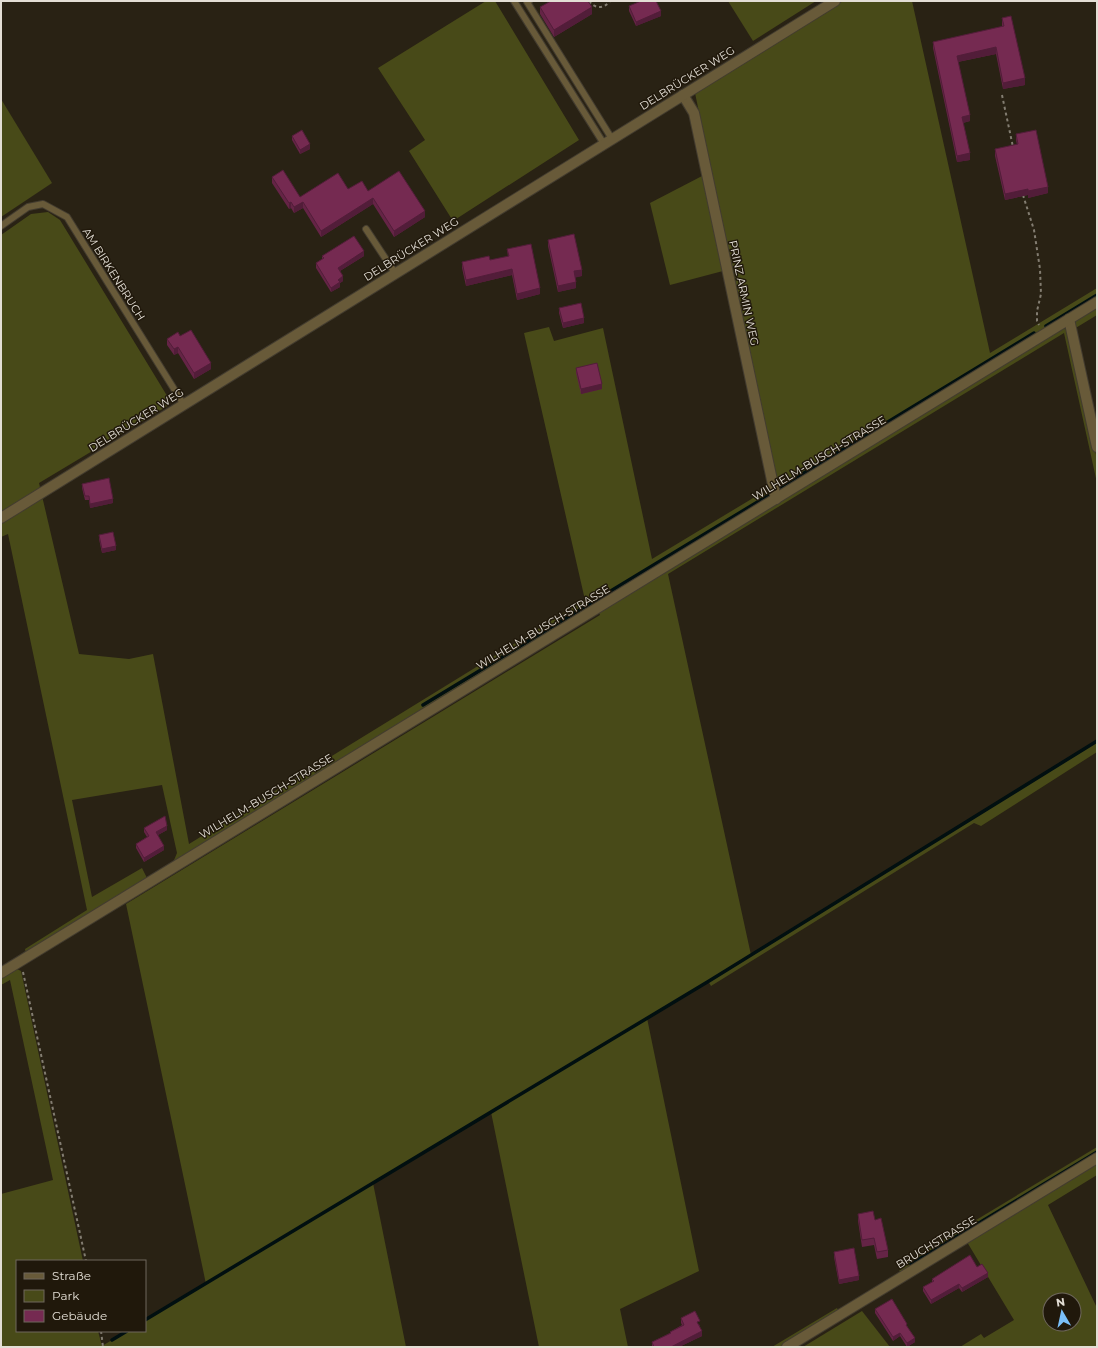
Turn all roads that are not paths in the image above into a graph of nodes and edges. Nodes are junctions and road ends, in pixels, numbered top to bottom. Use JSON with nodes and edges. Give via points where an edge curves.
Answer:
{"nodes":[{"id":1,"x":514,"y":1,"type":"edge"},
{"id":2,"x":529,"y":1,"type":"edge"},
{"id":3,"x":834,"y":1,"type":"edge"},
{"id":4,"x":683,"y":95,"type":"junction"},
{"id":5,"x":608,"y":141,"type":"junction"},
{"id":6,"x":1,"y":226,"type":"edge"},
{"id":7,"x":366,"y":229,"type":"dead end"},
{"id":8,"x":394,"y":273,"type":"junction"},
{"id":9,"x":1097,"y":302,"type":"edge"},
{"id":10,"x":1069,"y":319,"type":"junction"},
{"id":11,"x":184,"y":405,"type":"junction"},
{"id":12,"x":1097,"y":447,"type":"edge"},
{"id":13,"x":776,"y":499,"type":"junction"},
{"id":14,"x":1,"y":518,"type":"edge"},
{"id":15,"x":1,"y":973,"type":"edge"},
{"id":16,"x":1097,"y":1158,"type":"edge"},
{"id":17,"x":787,"y":1347,"type":"edge"}],
"edges":[{"from":1,"to":5,"type":"lane"},
{"from":2,"to":5,"type":"lane","via":[[527,2]]},
{"from":3,"to":4,"type":"street","name":"DELBRÜCKER WEG"},
{"from":4,"to":5,"type":"street","name":"DELBRÜCKER WEG"},
{"from":4,"to":13,"type":"street","name":"PRINZ ARMIN WEG","via":[[694,113]]},
{"from":5,"to":8,"type":"street","name":"DELBRÜCKER WEG"},
{"from":6,"to":11,"type":"lane","name":"AM BIRKENBRUCH","via":[[28,207],[43,204],[66,217]]},
{"from":7,"to":8,"type":"lane"},
{"from":8,"to":11,"type":"street","name":"DELBRÜCKER WEG"},
{"from":9,"to":10,"type":"street","name":"WILHELM-BUSCH-STRASSE"},
{"from":10,"to":12,"type":"street"},
{"from":10,"to":13,"type":"street","name":"WILHELM-BUSCH-STRASSE"},
{"from":11,"to":14,"type":"street","name":"DELBRÜCKER WEG"},
{"from":13,"to":15,"type":"street","name":"WILHELM-BUSCH-STRASSE"},
{"from":16,"to":17,"type":"street","name":"BRUCHSTRASSE"}]}
